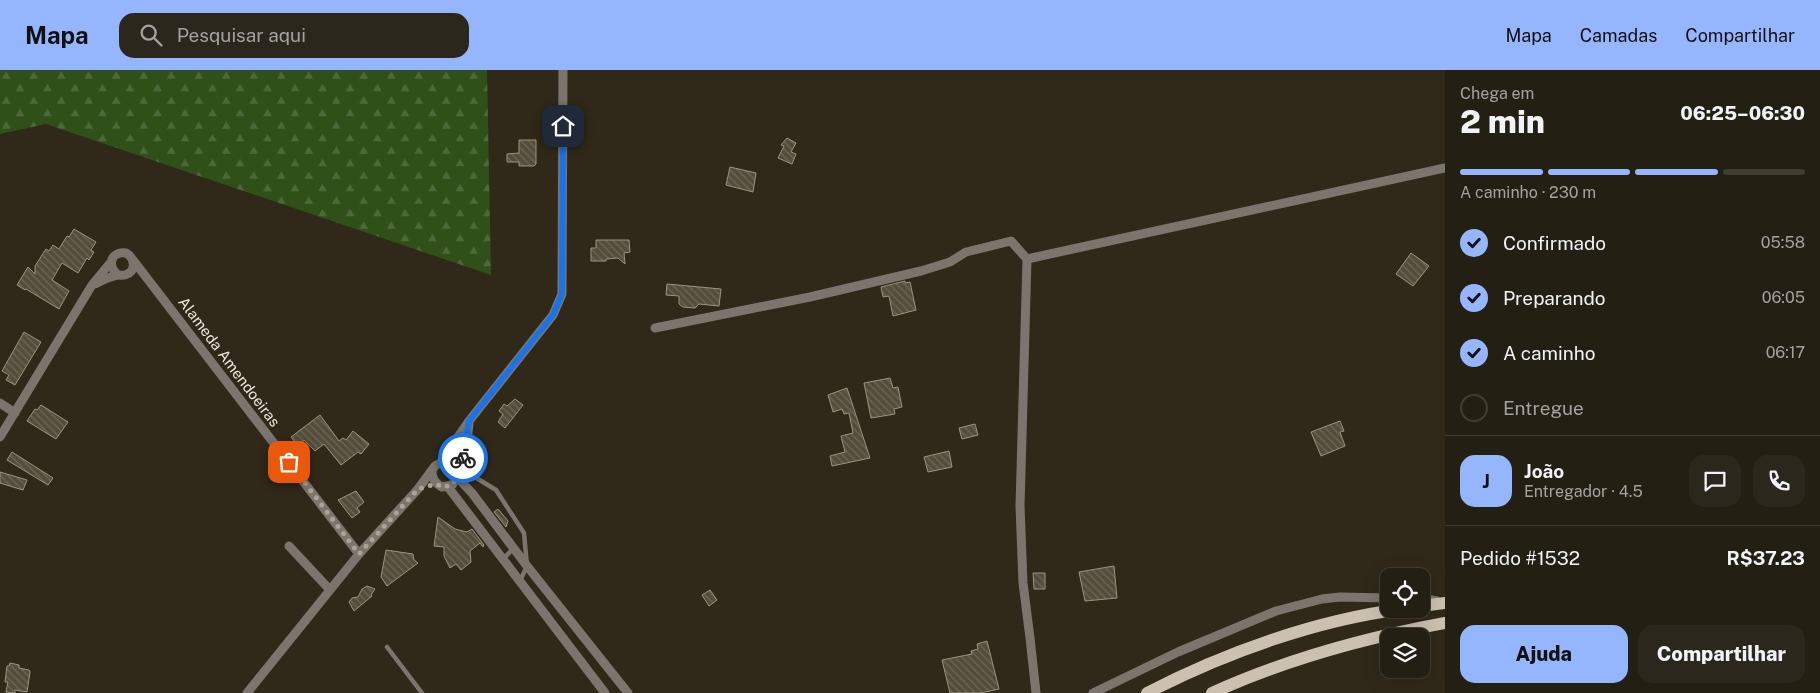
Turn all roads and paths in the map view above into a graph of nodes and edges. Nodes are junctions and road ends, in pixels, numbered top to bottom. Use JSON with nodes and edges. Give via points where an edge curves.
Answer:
{"nodes":[{"id":1,"x":563,"y":70,"type":"edge"},
{"id":2,"x":1445,"y":168,"type":"edge"},
{"id":3,"x":1027,"y":259,"type":"junction"},
{"id":4,"x":133,"y":260,"type":"junction"},
{"id":5,"x":110,"y":262,"type":"junction"},
{"id":6,"x":119,"y":275,"type":"junction"},
{"id":7,"x":148,"y":279,"type":"junction"},
{"id":8,"x":92,"y":285,"type":"junction"},
{"id":9,"x":655,"y":328,"type":"dead end"},
{"id":10,"x":0,"y":403,"type":"edge"},
{"id":11,"x":15,"y":413,"type":"junction"},
{"id":12,"x":469,"y":421,"type":"junction"},
{"id":13,"x":0,"y":437,"type":"edge"},
{"id":14,"x":440,"y":463,"type":"junction"},
{"id":15,"x":432,"y":471,"type":"junction"},
{"id":16,"x":457,"y":473,"type":"junction"},
{"id":17,"x":436,"y":484,"type":"junction"},
{"id":18,"x":448,"y":487,"type":"junction"},
{"id":19,"x":418,"y":489,"type":"junction"},
{"id":20,"x":480,"y":503,"type":"junction"},
{"id":21,"x":466,"y":511,"type":"junction"},
{"id":22,"x":289,"y":546,"type":"dead end"},
{"id":23,"x":514,"y":548,"type":"junction"},
{"id":24,"x":359,"y":554,"type":"junction"},
{"id":25,"x":503,"y":559,"type":"junction"},
{"id":26,"x":527,"y":566,"type":"junction"},
{"id":27,"x":520,"y":581,"type":"junction"},
{"id":28,"x":330,"y":590,"type":"junction"},
{"id":29,"x":1380,"y":598,"type":"edge"},
{"id":30,"x":1430,"y":600,"type":"edge"},
{"id":31,"x":1445,"y":603,"type":"edge"},
{"id":32,"x":1430,"y":605,"type":"edge"},
{"id":33,"x":1380,"y":614,"type":"edge"},
{"id":34,"x":1445,"y":623,"type":"edge"},
{"id":35,"x":387,"y":647,"type":"dead end"},
{"id":36,"x":247,"y":693,"type":"edge"},
{"id":37,"x":422,"y":693,"type":"edge"},
{"id":38,"x":605,"y":693,"type":"edge"},
{"id":39,"x":628,"y":693,"type":"edge"},
{"id":40,"x":1036,"y":693,"type":"edge"},
{"id":41,"x":1093,"y":693,"type":"edge"},
{"id":42,"x":1147,"y":693,"type":"edge"},
{"id":43,"x":1212,"y":693,"type":"edge"}],
"edges":[{"from":1,"to":12,"type":"street","via":[[562,294],[553,315]]},
{"from":2,"to":3,"type":"street"},
{"from":3,"to":9,"type":"street","via":[[1011,241],[966,252],[950,262],[921,270],[810,297]]},
{"from":3,"to":40,"type":"street","via":[[1020,506],[1023,583]]},
{"from":4,"to":5,"type":"street","via":[[121,252]]},
{"from":4,"to":6,"type":"street","via":[[132,271]]},
{"from":4,"to":7,"type":"street","name":"Alameda Amendoeiras"},
{"from":5,"to":6,"type":"street"},
{"from":5,"to":8,"type":"street"},
{"from":6,"to":7,"type":"street"},
{"from":6,"to":8,"type":"street"},
{"from":7,"to":24,"type":"street","name":"Alameda Amendoeiras"},
{"from":8,"to":11,"type":"street"},
{"from":10,"to":11,"type":"street"},
{"from":11,"to":13,"type":"street"},
{"from":12,"to":14,"type":"street"},
{"from":12,"to":16,"type":"street","via":[[464,457]]},
{"from":14,"to":15,"type":"street"},
{"from":14,"to":16,"type":"street","via":[[451,464]]},
{"from":15,"to":17,"type":"street"},
{"from":15,"to":19,"type":"street"},
{"from":16,"to":18,"type":"street"},
{"from":16,"to":20,"type":"street"},
{"from":16,"to":26,"type":"lane","via":[[465,472],[496,490],[524,533]]},
{"from":17,"to":18,"type":"street"},
{"from":17,"to":19,"type":"street"},
{"from":18,"to":21,"type":"street"},
{"from":19,"to":24,"type":"street"},
{"from":20,"to":21,"type":"street"},
{"from":20,"to":23,"type":"street"},
{"from":21,"to":25,"type":"street"},
{"from":22,"to":28,"type":"street"},
{"from":23,"to":25,"type":"lane"},
{"from":23,"to":26,"type":"street"},
{"from":24,"to":28,"type":"street"},
{"from":25,"to":27,"type":"street"},
{"from":26,"to":27,"type":"lane"},
{"from":26,"to":39,"type":"street"},
{"from":27,"to":38,"type":"street"},
{"from":28,"to":36,"type":"street"},
{"from":29,"to":41,"type":"street","via":[[1322,599],[1276,612],[1178,652]]},
{"from":30,"to":31,"type":"street"},
{"from":31,"to":32,"type":"main road"},
{"from":33,"to":42,"type":"main road","via":[[1320,626],[1250,648]]},
{"from":34,"to":43,"type":"main road","via":[[1316,653],[1248,676]]},
{"from":35,"to":37,"type":"lane"}]}
